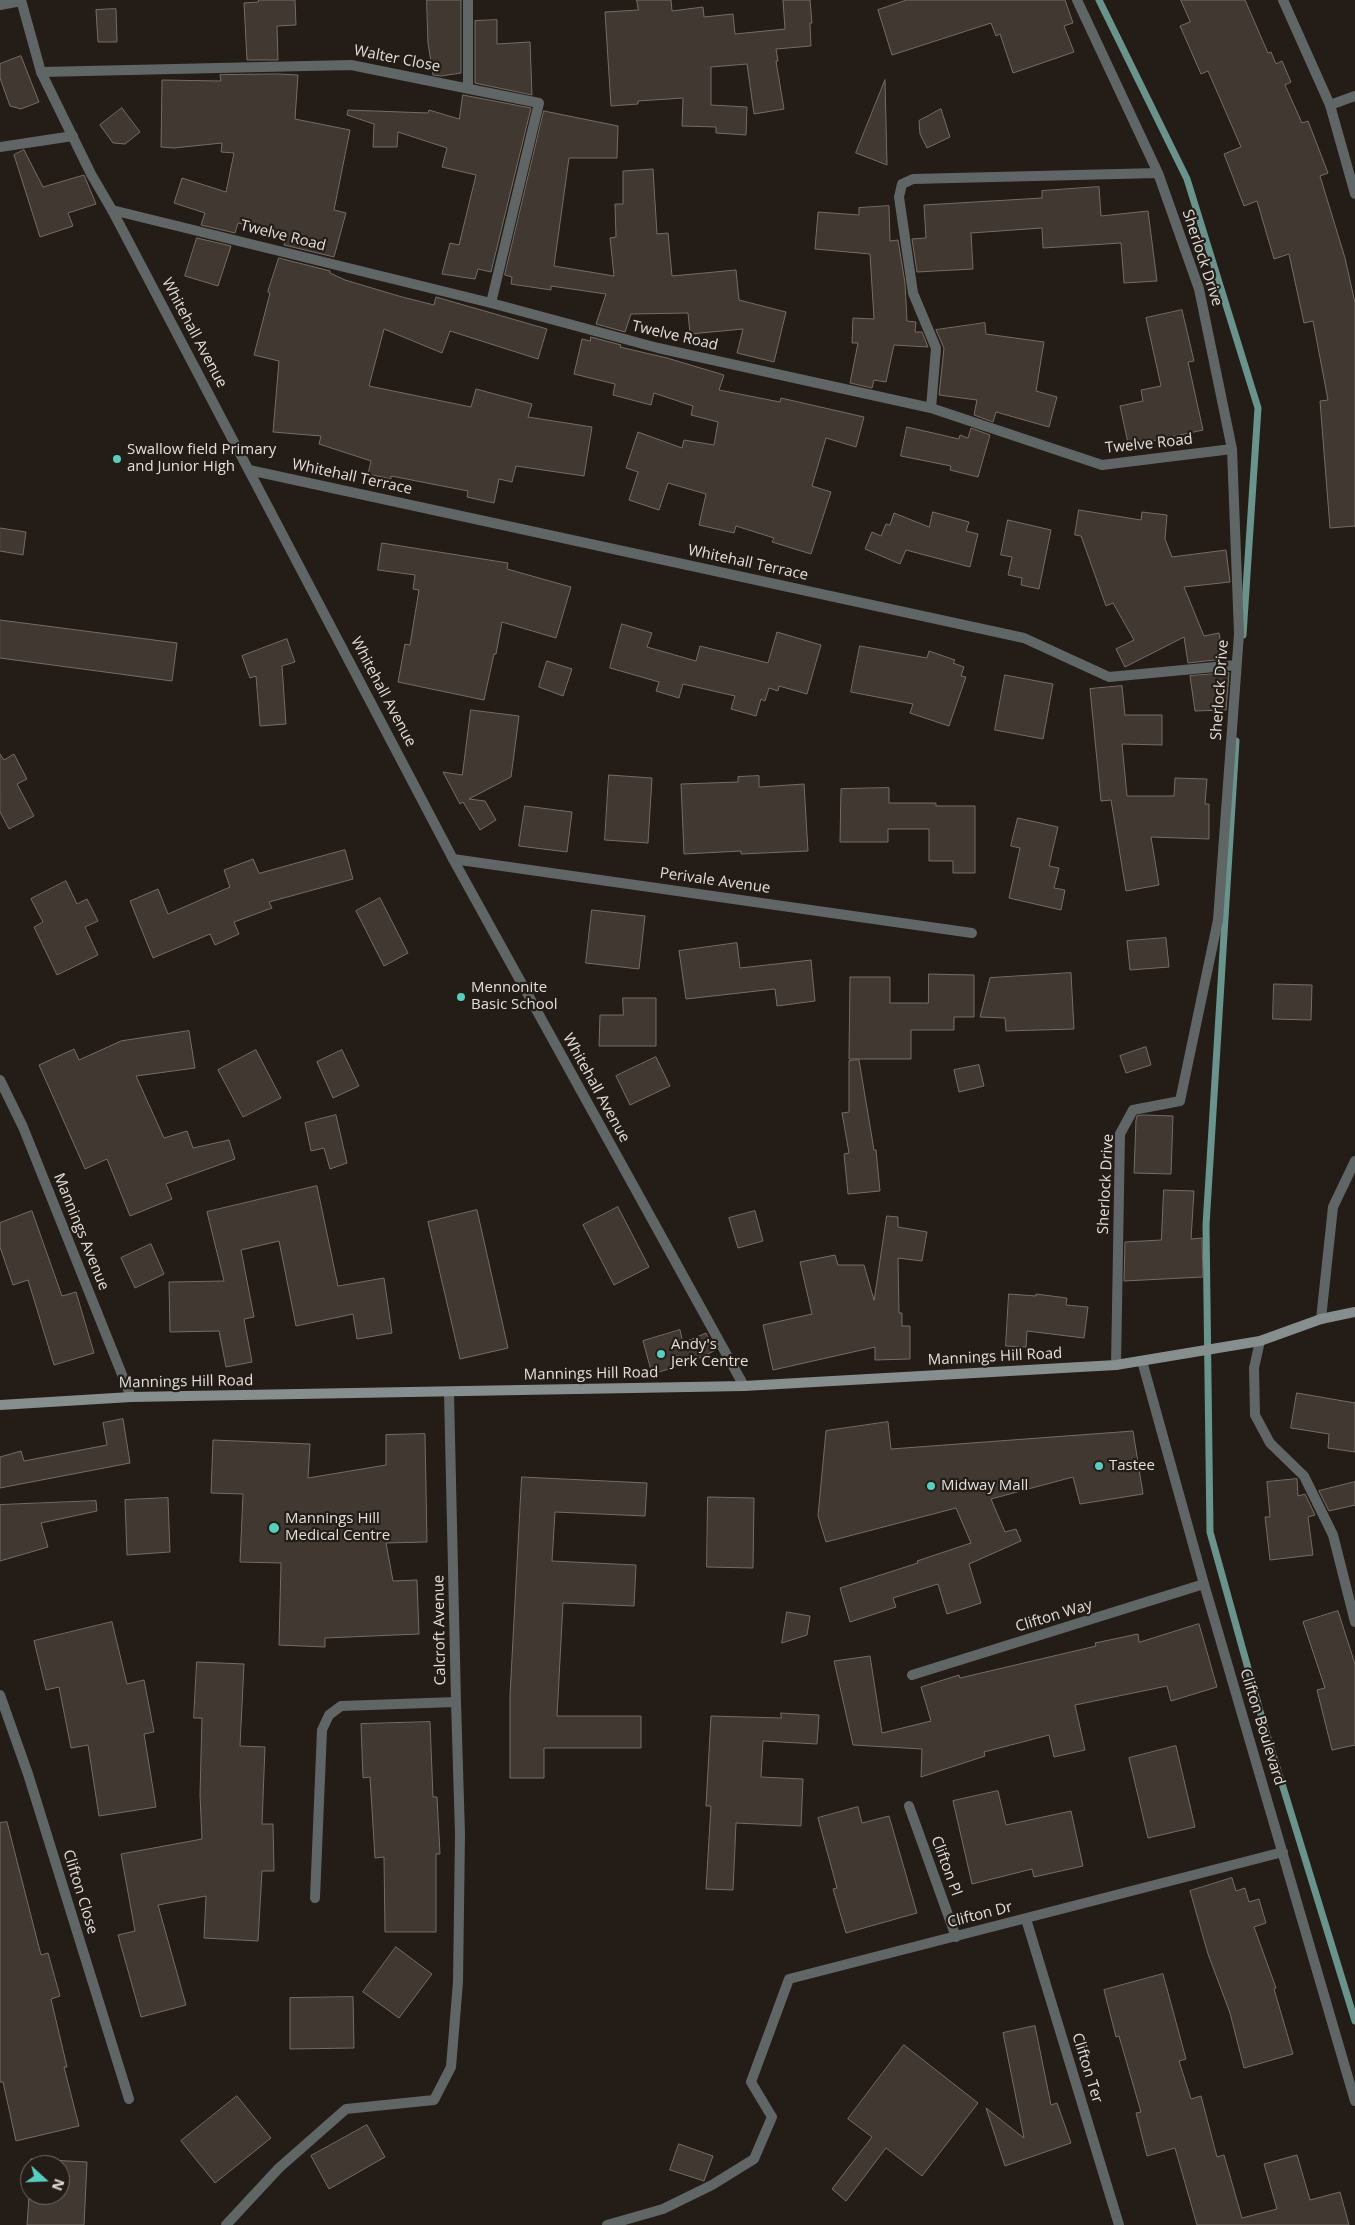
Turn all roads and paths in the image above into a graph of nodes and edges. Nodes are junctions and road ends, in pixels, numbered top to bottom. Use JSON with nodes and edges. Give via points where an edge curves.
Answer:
{"nodes":[{"id":1,"x":468,"y":0,"type":"edge"},
{"id":2,"x":1077,"y":0,"type":"edge"},
{"id":3,"x":1283,"y":0,"type":"edge"},
{"id":4,"x":21,"y":1,"type":"edge"},
{"id":5,"x":0,"y":5,"type":"edge"},
{"id":6,"x":41,"y":72,"type":"junction"},
{"id":7,"x":468,"y":88,"type":"junction"},
{"id":8,"x":1355,"y":96,"type":"edge"},
{"id":9,"x":1330,"y":105,"type":"junction"},
{"id":10,"x":73,"y":136,"type":"junction"},
{"id":11,"x":0,"y":147,"type":"edge"},
{"id":12,"x":1158,"y":174,"type":"junction"},
{"id":13,"x":1355,"y":194,"type":"edge"},
{"id":14,"x":112,"y":210,"type":"junction"},
{"id":15,"x":491,"y":303,"type":"junction"},
{"id":16,"x":931,"y":408,"type":"junction"},
{"id":17,"x":1232,"y":450,"type":"junction"},
{"id":18,"x":249,"y":470,"type":"junction"},
{"id":19,"x":1236,"y":665,"type":"junction"},
{"id":20,"x":453,"y":859,"type":"junction"},
{"id":21,"x":972,"y":933,"type":"dead end"},
{"id":22,"x":0,"y":1080,"type":"edge"},
{"id":23,"x":1355,"y":1161,"type":"edge"},
{"id":24,"x":1355,"y":1312,"type":"edge"},
{"id":25,"x":1321,"y":1319,"type":"junction"},
{"id":26,"x":1260,"y":1341,"type":"junction"},
{"id":27,"x":1142,"y":1361,"type":"junction"},
{"id":28,"x":1116,"y":1365,"type":"junction"},
{"id":29,"x":744,"y":1386,"type":"junction"},
{"id":30,"x":448,"y":1392,"type":"junction"},
{"id":31,"x":130,"y":1397,"type":"junction"},
{"id":32,"x":0,"y":1405,"type":"edge"},
{"id":33,"x":1204,"y":1584,"type":"junction"},
{"id":34,"x":1355,"y":1622,"type":"edge"},
{"id":35,"x":912,"y":1675,"type":"dead end"},
{"id":36,"x":0,"y":1695,"type":"edge"},
{"id":37,"x":456,"y":1702,"type":"junction"},
{"id":38,"x":909,"y":1806,"type":"dead end"},
{"id":39,"x":1284,"y":1852,"type":"junction"},
{"id":40,"x":315,"y":1898,"type":"dead end"},
{"id":41,"x":1026,"y":1919,"type":"junction"},
{"id":42,"x":956,"y":1937,"type":"junction"},
{"id":43,"x":129,"y":2099,"type":"dead end"},
{"id":44,"x":1355,"y":2101,"type":"edge"},
{"id":45,"x":226,"y":2225,"type":"edge"},
{"id":46,"x":607,"y":2225,"type":"edge"},
{"id":47,"x":1119,"y":2225,"type":"edge"}],
"edges":[{"from":1,"to":7,"type":"street"},
{"from":2,"to":12,"type":"street","name":"Sherlock Drive"},
{"from":3,"to":9,"type":"street"},
{"from":4,"to":5,"type":"street"},
{"from":4,"to":6,"type":"street","name":"Whitehall Avenue"},
{"from":6,"to":7,"type":"street","name":"Walter Close","via":[[351,64]]},
{"from":6,"to":10,"type":"street","name":"Whitehall Avenue"},
{"from":7,"to":15,"type":"street","name":"Walter Close","via":[[539,103]]},
{"from":8,"to":9,"type":"street"},
{"from":9,"to":13,"type":"street"},
{"from":10,"to":11,"type":"street"},
{"from":10,"to":14,"type":"street","name":"Whitehall Avenue","via":[[90,174]]},
{"from":12,"to":16,"type":"street","via":[[913,178],[902,184],[899,197],[913,293],[936,348]]},
{"from":12,"to":17,"type":"street","name":"Sherlock Drive","via":[[1199,289]]},
{"from":14,"to":15,"type":"street","name":"Twelve Road"},
{"from":14,"to":18,"type":"street","name":"Whitehall Avenue"},
{"from":15,"to":16,"type":"street","name":"Twelve Road","via":[[658,348]]},
{"from":16,"to":17,"type":"street","name":"Twelve Road","via":[[1102,464]]},
{"from":17,"to":19,"type":"street","name":"Sherlock Drive","via":[[1239,634]]},
{"from":18,"to":19,"type":"street","name":"Whitehall Terrace","via":[[1024,638],[1109,677]]},
{"from":18,"to":20,"type":"street","name":"Whitehall Avenue"},
{"from":19,"to":28,"type":"street","name":"Sherlock Drive","via":[[1218,920],[1180,1101],[1133,1110],[1120,1134]]},
{"from":20,"to":21,"type":"street","name":"Perivale Avenue"},
{"from":20,"to":29,"type":"street","name":"Whitehall Avenue"},
{"from":22,"to":31,"type":"street","name":"Mannings Avenue","via":[[23,1127]]},
{"from":23,"to":25,"type":"street","via":[[1333,1207]]},
{"from":24,"to":25,"type":"main road","name":"Mannings Hill Road"},
{"from":25,"to":26,"type":"main road","name":"Mannings Hill Road"},
{"from":26,"to":27,"type":"main road","name":"Mannings Hill Road"},
{"from":26,"to":34,"type":"street","via":[[1254,1368],[1255,1414],[1270,1443],[1304,1476],[1333,1535]]},
{"from":27,"to":28,"type":"main road","name":"Mannings Hill Road"},
{"from":27,"to":33,"type":"street","name":"Clifton Boulevard"},
{"from":28,"to":29,"type":"main road","name":"Mannings Hill Road"},
{"from":29,"to":30,"type":"main road","name":"Mannings Hill Road"},
{"from":30,"to":31,"type":"main road","name":"Mannings Hill Road"},
{"from":30,"to":37,"type":"street","name":"Calcroft Avenue"},
{"from":31,"to":32,"type":"main road","name":"Mannings Hill Road"},
{"from":33,"to":35,"type":"street","name":"Clifton Way"},
{"from":33,"to":39,"type":"street","name":"Clifton Boulevard"},
{"from":36,"to":43,"type":"street","name":"Clifton Close","via":[[28,1774]]},
{"from":37,"to":40,"type":"street","name":"Calcroft Avenue","via":[[341,1706],[329,1715],[322,1730]]},
{"from":37,"to":45,"type":"street","via":[[460,1834],[458,1972],[451,2068],[434,2100],[346,2110],[279,2168]]},
{"from":38,"to":42,"type":"street","name":"Clifton Pl"},
{"from":39,"to":41,"type":"street","name":"Clifton Dr"},
{"from":39,"to":44,"type":"street","name":"Clifton Boulevard"},
{"from":41,"to":42,"type":"street","name":"Clifton Dr"},
{"from":41,"to":47,"type":"street","name":"Clifton Ter"},
{"from":42,"to":46,"type":"street","name":"Clifton Dr","via":[[789,1979],[752,2082],[772,2117],[754,2160],[663,2209]]}]}
